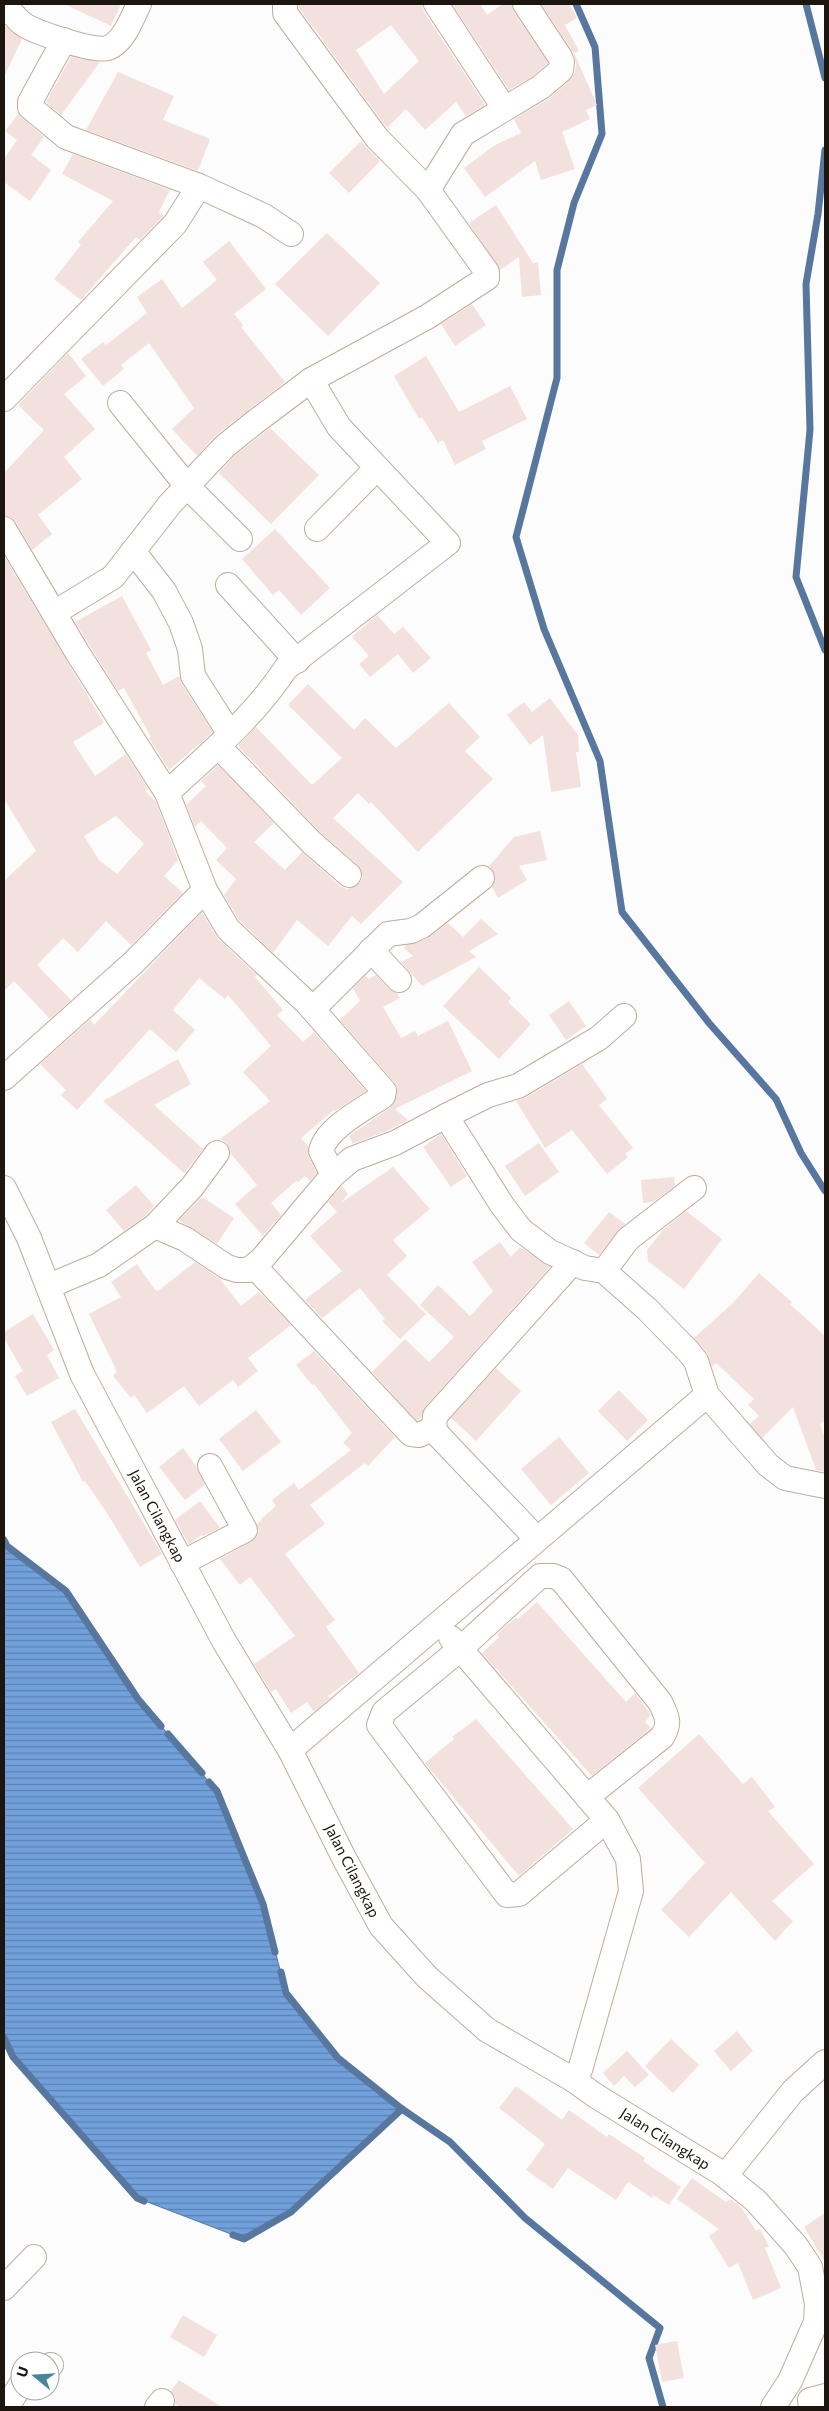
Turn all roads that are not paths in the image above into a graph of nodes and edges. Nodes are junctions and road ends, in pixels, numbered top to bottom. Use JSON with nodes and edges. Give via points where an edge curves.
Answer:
{"nodes":[{"id":1,"x":4,"y":4,"type":"edge"},
{"id":2,"x":139,"y":4,"type":"edge"},
{"id":3,"x":285,"y":4,"type":"edge"},
{"id":4,"x":436,"y":4,"type":"edge"},
{"id":5,"x":525,"y":4,"type":"edge"},
{"id":6,"x":64,"y":40,"type":"junction"},
{"id":7,"x":504,"y":108,"type":"junction"},
{"id":8,"x":199,"y":186,"type":"junction"},
{"id":9,"x":428,"y":190,"type":"junction"},
{"id":10,"x":291,"y":234,"type":"dead end"},
{"id":11,"x":311,"y":380,"type":"junction"},
{"id":12,"x":4,"y":399,"type":"edge"},
{"id":13,"x":120,"y":403,"type":"dead end"},
{"id":14,"x":377,"y":468,"type":"junction"},
{"id":15,"x":187,"y":486,"type":"junction"},
{"id":16,"x":4,"y":529,"type":"edge"},
{"id":17,"x":317,"y":529,"type":"dead end"},
{"id":18,"x":240,"y":540,"type":"dead end"},
{"id":19,"x":133,"y":550,"type":"junction"},
{"id":20,"x":228,"y":585,"type":"dead end"},
{"id":21,"x":54,"y":612,"type":"junction"},
{"id":22,"x":297,"y":661,"type":"junction"},
{"id":23,"x":224,"y":740,"type":"junction"},
{"id":24,"x":167,"y":793,"type":"junction"},
{"id":25,"x":349,"y":875,"type":"dead end"},
{"id":26,"x":482,"y":878,"type":"dead end"},
{"id":27,"x":205,"y":890,"type":"junction"},
{"id":28,"x":372,"y":950,"type":"junction"},
{"id":29,"x":399,"y":980,"type":"dead end"},
{"id":30,"x":312,"y":1009,"type":"junction"},
{"id":31,"x":624,"y":1016,"type":"dead end"},
{"id":32,"x":4,"y":1078,"type":"edge"},
{"id":33,"x":446,"y":1116,"type":"junction"},
{"id":34,"x":217,"y":1153,"type":"dead end"},
{"id":35,"x":332,"y":1174,"type":"junction"},
{"id":36,"x":4,"y":1188,"type":"edge"},
{"id":37,"x":694,"y":1188,"type":"dead end"},
{"id":38,"x":155,"y":1226,"type":"junction"},
{"id":39,"x":573,"y":1262,"type":"junction"},
{"id":40,"x":254,"y":1266,"type":"junction"},
{"id":41,"x":604,"y":1271,"type":"junction"},
{"id":42,"x":49,"y":1286,"type":"junction"},
{"id":43,"x":707,"y":1396,"type":"junction"},
{"id":44,"x":434,"y":1428,"type":"junction"},
{"id":45,"x":210,"y":1466,"type":"dead end"},
{"id":46,"x":825,"y":1486,"type":"edge"},
{"id":47,"x":537,"y":1539,"type":"junction"},
{"id":48,"x":182,"y":1563,"type":"junction"},
{"id":49,"x":439,"y":1623,"type":"junction"},
{"id":50,"x":459,"y":1650,"type":"junction"},
{"id":51,"x":290,"y":1750,"type":"junction"},
{"id":52,"x":587,"y":1796,"type":"junction"},
{"id":53,"x":607,"y":1820,"type":"junction"},
{"id":54,"x":825,"y":2062,"type":"edge"},
{"id":55,"x":572,"y":2078,"type":"junction"},
{"id":56,"x":725,"y":2176,"type":"junction"},
{"id":57,"x":34,"y":2257,"type":"dead end"},
{"id":58,"x":4,"y":2288,"type":"edge"},
{"id":59,"x":821,"y":2302,"type":"edge"},
{"id":60,"x":825,"y":2396,"type":"edge"},
{"id":61,"x":773,"y":2407,"type":"edge"},
{"id":62,"x":811,"y":2407,"type":"edge"}],
"edges":[{"from":1,"to":6,"type":"street","via":[[23,24]]},
{"from":2,"to":6,"type":"street","via":[[121,38],[108,48],[85,48]]},
{"from":3,"to":9,"type":"street","via":[[285,13],[377,138]]},
{"from":4,"to":7,"type":"street"},
{"from":5,"to":7,"type":"street","via":[[560,57],[562,66],[558,74],[541,87]]},
{"from":6,"to":8,"type":"street","via":[[30,102],[30,108],[66,137]]},
{"from":7,"to":9,"type":"street","via":[[463,134]]},
{"from":8,"to":10,"type":"street","via":[[264,216]]},
{"from":8,"to":12,"type":"street","via":[[175,224]]},
{"from":9,"to":11,"type":"street","via":[[487,272],[487,278],[427,317]]},
{"from":11,"to":14,"type":"street","via":[[339,427]]},
{"from":11,"to":15,"type":"street","via":[[225,446]]},
{"from":13,"to":15,"type":"street"},
{"from":14,"to":17,"type":"street"},
{"from":14,"to":22,"type":"street","via":[[448,543]]},
{"from":15,"to":18,"type":"street"},
{"from":15,"to":19,"type":"street"},
{"from":16,"to":21,"type":"street"},
{"from":19,"to":21,"type":"street","via":[[113,577]]},
{"from":19,"to":23,"type":"street","via":[[164,591],[181,623],[190,649],[193,676]]},
{"from":20,"to":22,"type":"street"},
{"from":21,"to":24,"type":"street"},
{"from":22,"to":23,"type":"street","via":[[286,668],[273,688]]},
{"from":23,"to":24,"type":"street"},
{"from":23,"to":25,"type":"street","via":[[312,843]]},
{"from":24,"to":27,"type":"street"},
{"from":26,"to":28,"type":"street","via":[[422,926],[388,934]]},
{"from":27,"to":30,"type":"street","via":[[228,929]]},
{"from":27,"to":32,"type":"street","via":[[133,963]]},
{"from":28,"to":29,"type":"street"},
{"from":28,"to":30,"type":"street"},
{"from":30,"to":35,"type":"street","via":[[384,1091],[383,1096],[325,1139],[321,1151]]},
{"from":31,"to":33,"type":"street","via":[[598,1038],[518,1086],[488,1095]]},
{"from":33,"to":35,"type":"street","via":[[395,1143],[352,1158]]},
{"from":33,"to":39,"type":"street","via":[[521,1230],[550,1252]]},
{"from":34,"to":38,"type":"street","via":[[192,1187]]},
{"from":35,"to":40,"type":"street"},
{"from":36,"to":42,"type":"street","name":"Jalan Cilangkap"},
{"from":37,"to":41,"type":"street","via":[[628,1239]]},
{"from":38,"to":40,"type":"street","via":[[185,1239],[227,1267],[249,1270]]},
{"from":38,"to":42,"type":"street","via":[[99,1265]]},
{"from":39,"to":41,"type":"street"},
{"from":39,"to":44,"type":"street","via":[[435,1416]]},
{"from":40,"to":44,"type":"street","via":[[411,1434],[418,1435]]},
{"from":41,"to":43,"type":"street","via":[[688,1350],[696,1361]]},
{"from":42,"to":48,"type":"street","name":"Jalan Cilangkap","via":[[82,1374]]},
{"from":43,"to":46,"type":"street","via":[[768,1466],[785,1478]]},
{"from":43,"to":47,"type":"street"},
{"from":44,"to":47,"type":"street","via":[[438,1436]]},
{"from":45,"to":48,"type":"street","via":[[246,1527]]},
{"from":47,"to":49,"type":"street"},
{"from":48,"to":51,"type":"street","name":"Jalan Cilangkap","via":[[224,1642]]},
{"from":49,"to":50,"type":"street"},
{"from":49,"to":51,"type":"street"},
{"from":50,"to":52,"type":"street"},
{"from":50,"to":52,"type":"street","via":[[536,1578],[545,1575],[561,1579],[660,1702],[668,1718],[667,1730],[662,1737]]},
{"from":50,"to":53,"type":"street","via":[[384,1712],[379,1725],[503,1892],[507,1895],[520,1894]]},
{"from":51,"to":55,"type":"street","name":"Jalan Cilangkap","via":[[381,1926],[427,1977],[487,2030]]},
{"from":52,"to":53,"type":"street"},
{"from":53,"to":55,"type":"street","via":[[628,1859],[631,1891],[580,2070]]},
{"from":54,"to":56,"type":"street","via":[[793,2091]]},
{"from":55,"to":56,"type":"street","name":"Jalan Cilangkap"},
{"from":56,"to":59,"type":"street","name":"Jalan Cilangkap","via":[[756,2201],[796,2246],[810,2267]]},
{"from":57,"to":58,"type":"street"},
{"from":59,"to":61,"type":"street","name":"Jalan Cilangkap","via":[[808,2344]]},
{"from":60,"to":62,"type":"street","via":[[810,2400]]}]}
